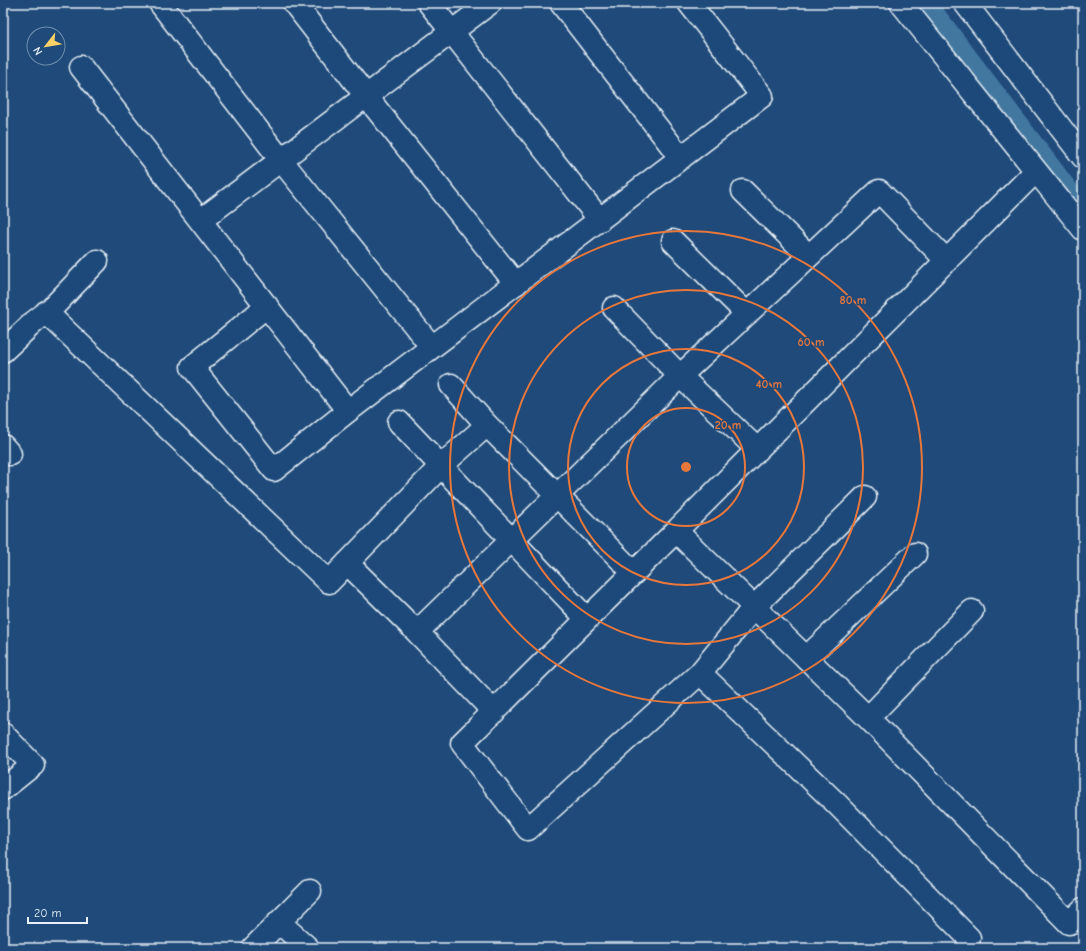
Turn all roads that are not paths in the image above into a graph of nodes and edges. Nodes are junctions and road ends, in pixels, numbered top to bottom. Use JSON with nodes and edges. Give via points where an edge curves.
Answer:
{"nodes":[{"id":1,"x":160,"y":3,"type":"edge"},
{"id":2,"x":294,"y":3,"type":"edge"},
{"id":3,"x":429,"y":3,"type":"edge"},
{"id":4,"x":490,"y":3,"type":"edge"},
{"id":5,"x":561,"y":3,"type":"edge"},
{"id":6,"x":689,"y":3,"type":"edge"},
{"id":7,"x":901,"y":3,"type":"edge"},
{"id":8,"x":965,"y":3,"type":"edge"},
{"id":9,"x":452,"y":32,"type":"junction"},
{"id":10,"x":81,"y":66,"type":"dead end"},
{"id":11,"x":366,"y":96,"type":"junction"},
{"id":12,"x":1083,"y":157,"type":"edge"},
{"id":13,"x":681,"y":158,"type":"junction"},
{"id":14,"x":281,"y":160,"type":"junction"},
{"id":15,"x":1036,"y":171,"type":"junction"},
{"id":16,"x":743,"y":191,"type":"dead end"},
{"id":17,"x":200,"y":220,"type":"junction"},
{"id":18,"x":600,"y":220,"type":"junction"},
{"id":19,"x":1083,"y":229,"type":"edge"},
{"id":20,"x":673,"y":242,"type":"dead end"},
{"id":21,"x":809,"y":256,"type":"junction"},
{"id":22,"x":947,"y":260,"type":"junction"},
{"id":23,"x":97,"y":261,"type":"dead end"},
{"id":24,"x":516,"y":284,"type":"junction"},
{"id":25,"x":267,"y":306,"type":"junction"},
{"id":26,"x":614,"y":308,"type":"dead end"},
{"id":27,"x":46,"y":312,"type":"junction"},
{"id":28,"x":747,"y":314,"type":"junction"},
{"id":29,"x":432,"y":347,"type":"junction"},
{"id":30,"x":3,"y":351,"type":"edge"},
{"id":31,"x":680,"y":376,"type":"junction"},
{"id":32,"x":451,"y":385,"type":"dead end"},
{"id":33,"x":348,"y":411,"type":"junction"},
{"id":34,"x":399,"y":422,"type":"dead end"},
{"id":35,"x":487,"y":425,"type":"junction"},
{"id":36,"x":758,"y":450,"type":"junction"},
{"id":37,"x":442,"y":466,"type":"junction"},
{"id":38,"x":558,"y":495,"type":"junction"},
{"id":39,"x":865,"y":497,"type":"dead end"},
{"id":40,"x":676,"y":531,"type":"junction"},
{"id":41,"x":512,"y":540,"type":"junction"},
{"id":42,"x":915,"y":554,"type":"dead end"},
{"id":43,"x":347,"y":563,"type":"junction"},
{"id":44,"x":634,"y":573,"type":"junction"},
{"id":45,"x":754,"y":607,"type":"junction"},
{"id":46,"x":972,"y":611,"type":"dead end"},
{"id":47,"x":587,"y":619,"type":"junction"},
{"id":48,"x":417,"y":632,"type":"junction"},
{"id":49,"x":806,"y":658,"type":"junction"},
{"id":50,"x":700,"y":673,"type":"junction"},
{"id":51,"x":494,"y":712,"type":"junction"},
{"id":52,"x":868,"y":718,"type":"junction"},
{"id":53,"x":3,"y":734,"type":"edge"},
{"id":54,"x":3,"y":789,"type":"edge"},
{"id":55,"x":310,"y":890,"type":"dead end"},
{"id":56,"x":1083,"y":909,"type":"edge"},
{"id":57,"x":279,"y":922,"type":"junction"},
{"id":58,"x":969,"y":938,"type":"dead end"},
{"id":59,"x":253,"y":948,"type":"edge"},
{"id":60,"x":308,"y":948,"type":"edge"}],
"edges":[{"from":1,"to":14,"type":"street"},
{"from":2,"to":11,"type":"street"},
{"from":3,"to":9,"type":"street"},
{"from":4,"to":9,"type":"street"},
{"from":5,"to":13,"type":"street"},
{"from":6,"to":13,"type":"street","via":[[762,96]]},
{"from":7,"to":15,"type":"street"},
{"from":8,"to":12,"type":"street"},
{"from":9,"to":11,"type":"street"},
{"from":9,"to":18,"type":"street"},
{"from":10,"to":17,"type":"street"},
{"from":11,"to":14,"type":"street"},
{"from":11,"to":24,"type":"street"},
{"from":13,"to":18,"type":"street"},
{"from":14,"to":17,"type":"street"},
{"from":14,"to":29,"type":"street"},
{"from":15,"to":19,"type":"street"},
{"from":15,"to":22,"type":"street"},
{"from":16,"to":21,"type":"street"},
{"from":17,"to":25,"type":"street"},
{"from":18,"to":24,"type":"street"},
{"from":20,"to":28,"type":"street"},
{"from":21,"to":22,"type":"street","via":[[879,191]]},
{"from":21,"to":28,"type":"street"},
{"from":22,"to":36,"type":"street"},
{"from":23,"to":27,"type":"street"},
{"from":24,"to":29,"type":"street"},
{"from":25,"to":33,"type":"street"},
{"from":25,"to":33,"type":"street","via":[[192,367],[274,470]]},
{"from":26,"to":31,"type":"street"},
{"from":27,"to":30,"type":"street"},
{"from":27,"to":43,"type":"street","via":[[329,582]]},
{"from":28,"to":31,"type":"street"},
{"from":29,"to":33,"type":"street"},
{"from":31,"to":36,"type":"street"},
{"from":31,"to":38,"type":"street"},
{"from":32,"to":35,"type":"street"},
{"from":34,"to":37,"type":"street"},
{"from":35,"to":37,"type":"street"},
{"from":35,"to":38,"type":"street"},
{"from":36,"to":40,"type":"street"},
{"from":37,"to":41,"type":"street"},
{"from":37,"to":43,"type":"street"},
{"from":38,"to":41,"type":"street"},
{"from":38,"to":44,"type":"street"},
{"from":39,"to":45,"type":"street"},
{"from":40,"to":44,"type":"street"},
{"from":40,"to":45,"type":"street"},
{"from":41,"to":47,"type":"street"},
{"from":41,"to":48,"type":"street"},
{"from":42,"to":49,"type":"street"},
{"from":43,"to":48,"type":"street"},
{"from":44,"to":47,"type":"street"},
{"from":45,"to":49,"type":"street"},
{"from":45,"to":50,"type":"street"},
{"from":46,"to":52,"type":"street"},
{"from":47,"to":51,"type":"street"},
{"from":48,"to":51,"type":"street"},
{"from":49,"to":52,"type":"street"},
{"from":50,"to":51,"type":"street","via":[[528,829],[462,743]]},
{"from":50,"to":58,"type":"street","via":[[837,804]]},
{"from":52,"to":56,"type":"street","via":[[1069,923]]},
{"from":53,"to":54,"type":"street","via":[[33,765]]},
{"from":55,"to":57,"type":"street"},
{"from":57,"to":59,"type":"street"},
{"from":57,"to":60,"type":"street"}]}
